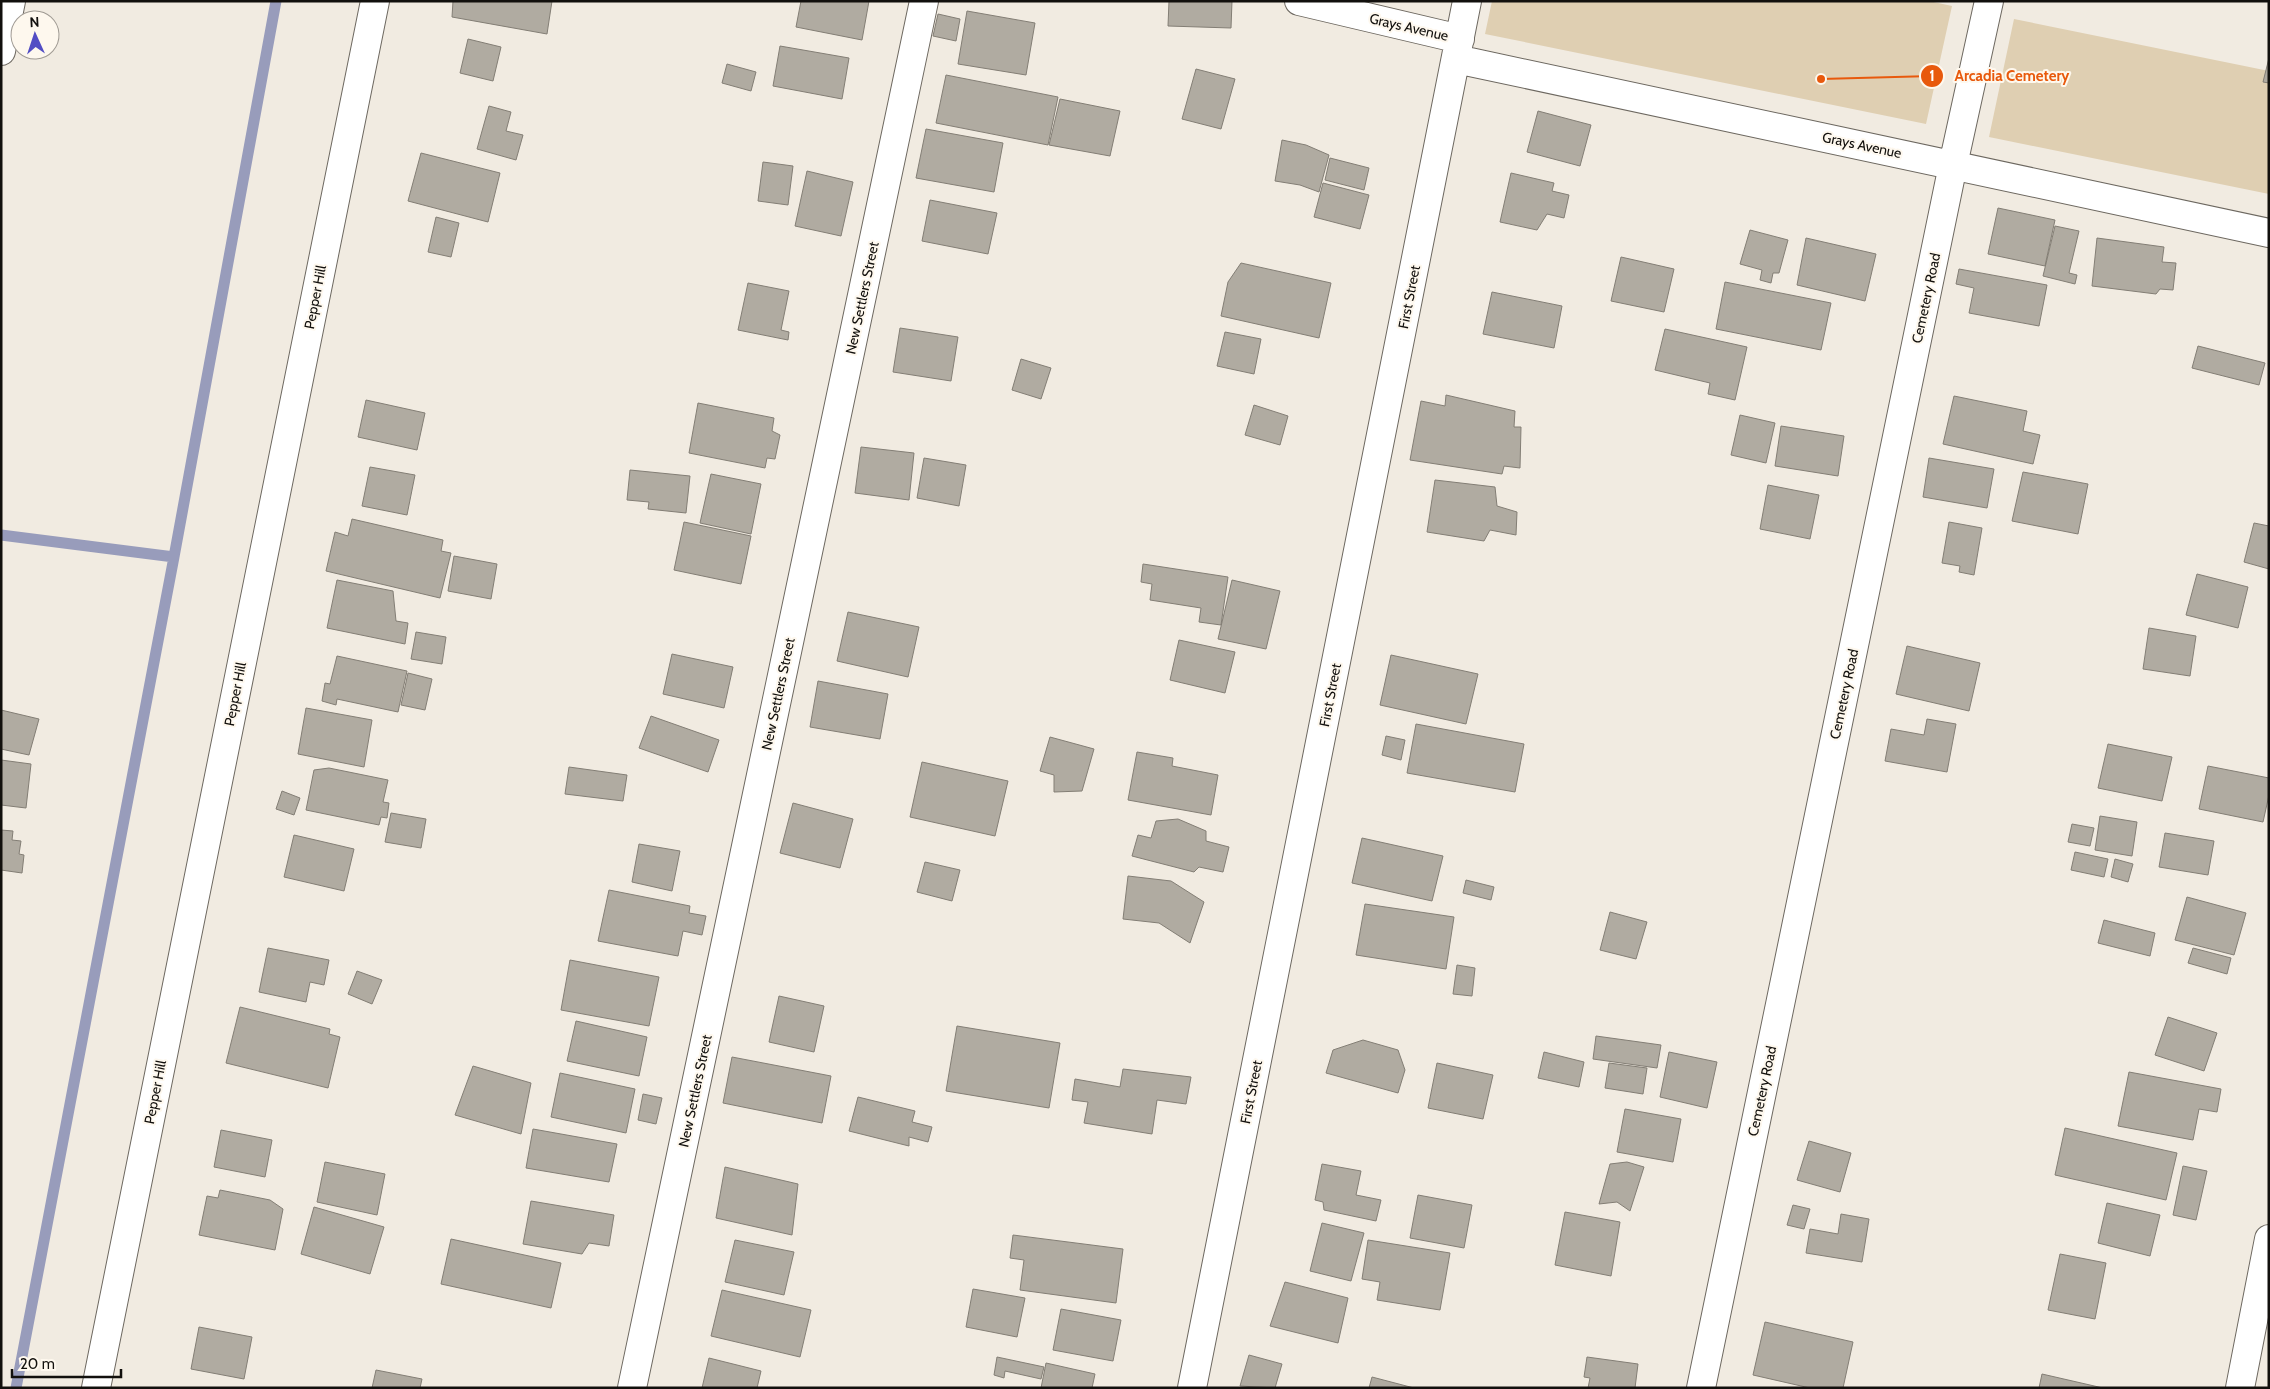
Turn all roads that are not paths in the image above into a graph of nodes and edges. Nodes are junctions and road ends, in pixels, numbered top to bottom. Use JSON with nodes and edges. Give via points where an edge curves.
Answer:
{"nodes":[{"id":1,"x":11,"y":1,"type":"edge"},
{"id":2,"x":375,"y":1,"type":"edge"},
{"id":3,"x":924,"y":1,"type":"edge"},
{"id":4,"x":1299,"y":1,"type":"edge"},
{"id":5,"x":1467,"y":1,"type":"edge"},
{"id":6,"x":1989,"y":1,"type":"edge"},
{"id":7,"x":1458,"y":49,"type":"junction"},
{"id":8,"x":1,"y":51,"type":"edge"},
{"id":9,"x":1953,"y":165,"type":"junction"},
{"id":10,"x":2269,"y":233,"type":"edge"},
{"id":11,"x":2269,"y":1239,"type":"edge"},
{"id":12,"x":96,"y":1388,"type":"edge"},
{"id":13,"x":632,"y":1388,"type":"edge"},
{"id":14,"x":1192,"y":1388,"type":"edge"},
{"id":15,"x":1701,"y":1388,"type":"edge"},
{"id":16,"x":2240,"y":1388,"type":"edge"}],
"edges":[{"from":1,"to":8,"type":"street"},
{"from":2,"to":12,"type":"street","name":"Pepper Hill"},
{"from":3,"to":13,"type":"street","name":"New Settlers Street"},
{"from":4,"to":7,"type":"street","name":"Grays Avenue"},
{"from":5,"to":7,"type":"street","name":"First Street"},
{"from":6,"to":9,"type":"street","name":"Cemetery Road"},
{"from":7,"to":9,"type":"street","name":"Grays Avenue"},
{"from":7,"to":14,"type":"street","name":"First Street"},
{"from":9,"to":10,"type":"street","name":"Grays Avenue"},
{"from":9,"to":15,"type":"street","name":"Cemetery Road"},
{"from":11,"to":16,"type":"street"}]}
